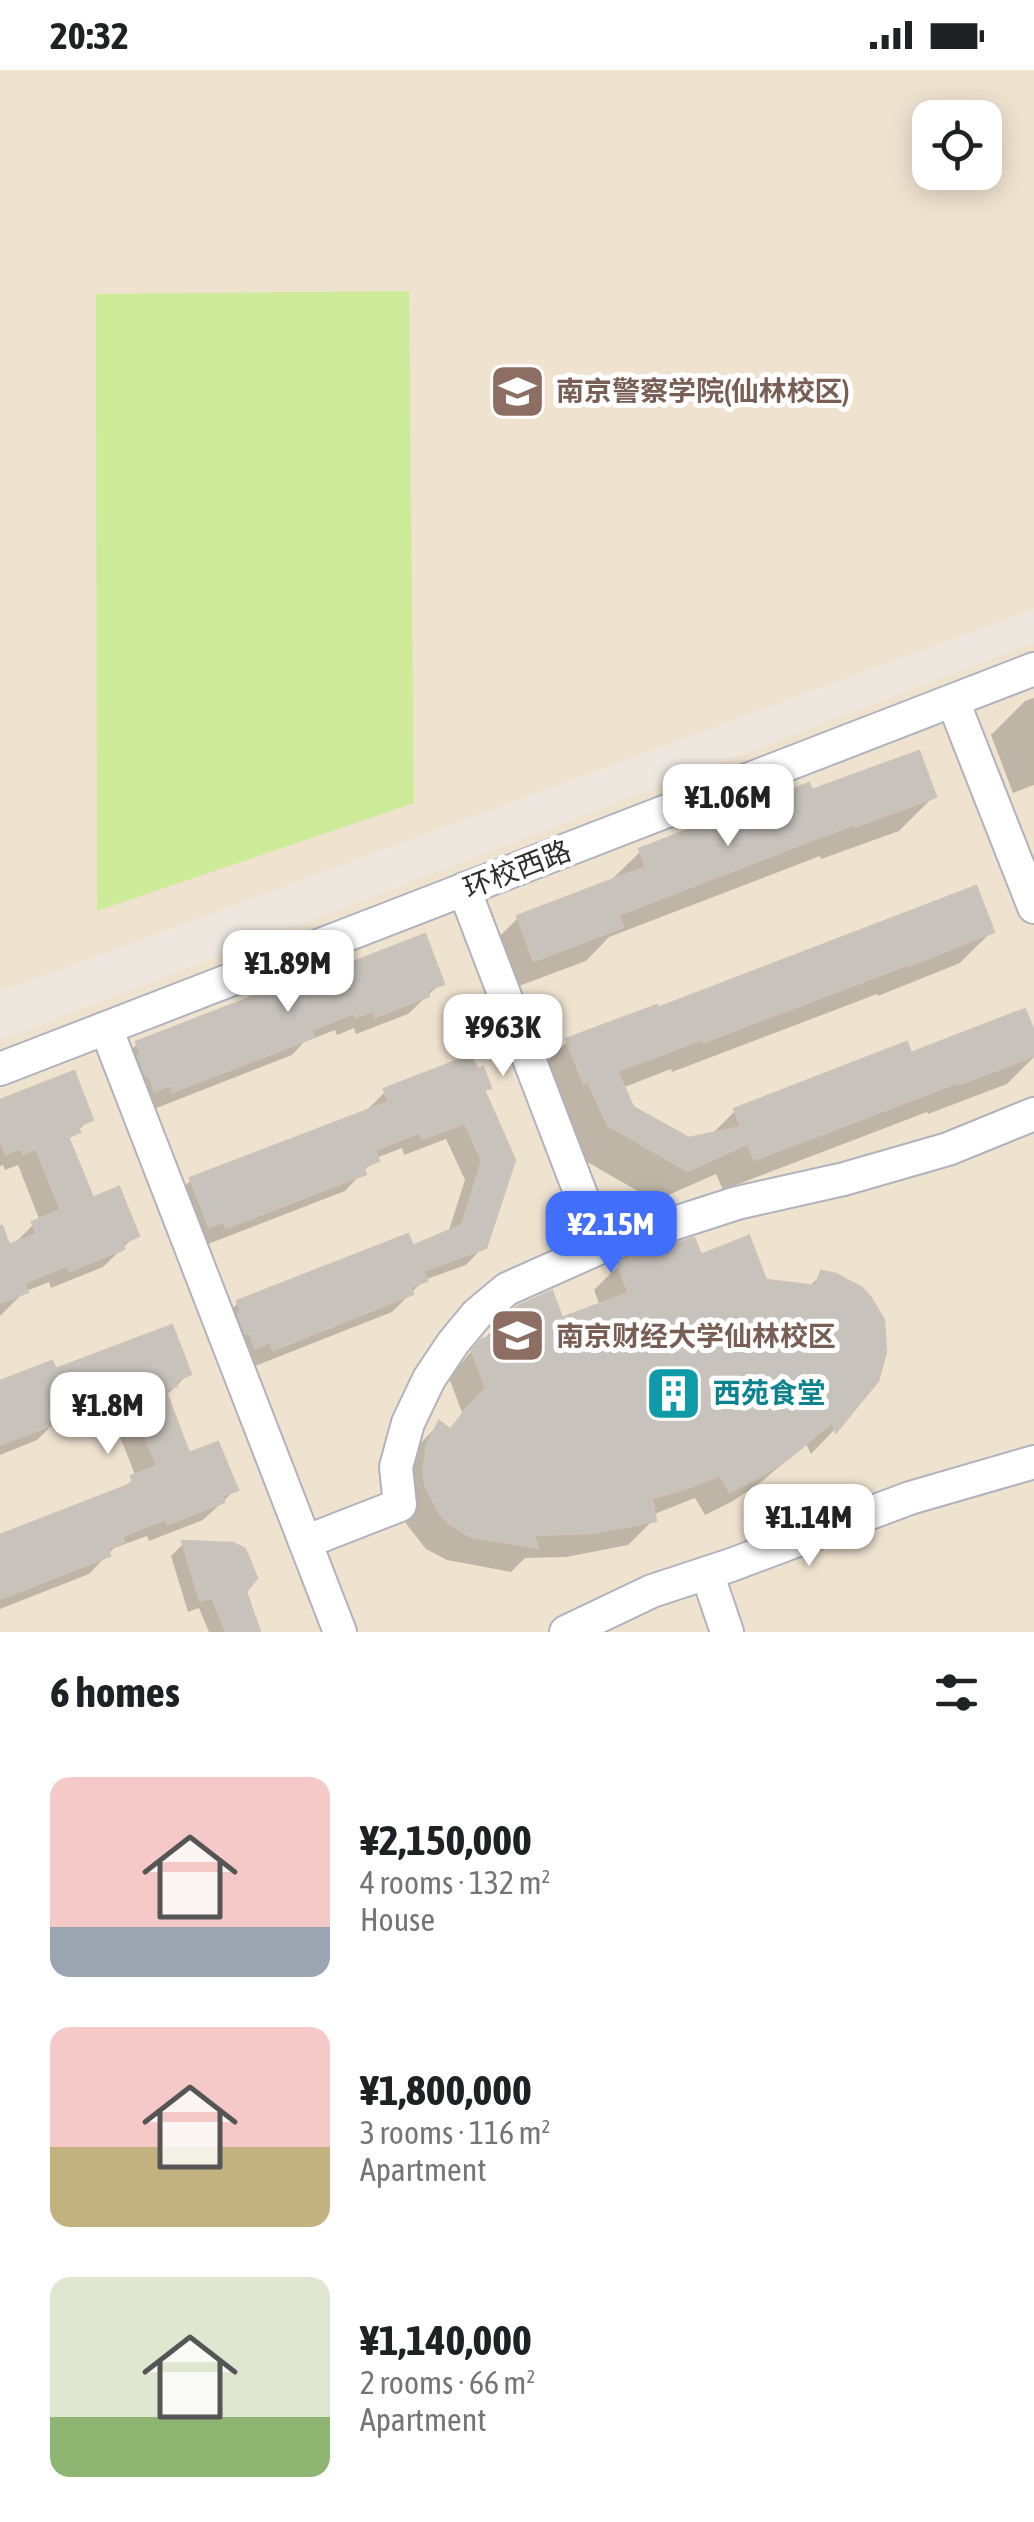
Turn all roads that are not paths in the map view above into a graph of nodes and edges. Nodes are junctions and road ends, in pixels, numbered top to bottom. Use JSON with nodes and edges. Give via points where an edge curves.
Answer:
{"nodes":[{"id":1,"x":1034,"y":669,"type":"edge"},
{"id":2,"x":953,"y":701,"type":"junction"},
{"id":3,"x":464,"y":889,"type":"junction"},
{"id":4,"x":1034,"y":907,"type":"edge"},
{"id":5,"x":106,"y":1028,"type":"junction"},
{"id":6,"x":0,"y":1069,"type":"edge"},
{"id":7,"x":1034,"y":1114,"type":"edge"},
{"id":8,"x":601,"y":1247,"type":"junction"},
{"id":9,"x":1034,"y":1462,"type":"edge"},
{"id":10,"x":305,"y":1542,"type":"junction"},
{"id":11,"x":707,"y":1572,"type":"junction"},
{"id":12,"x":340,"y":1632,"type":"edge"},
{"id":13,"x":566,"y":1632,"type":"edge"},
{"id":14,"x":727,"y":1632,"type":"edge"}],
"edges":[{"from":1,"to":2,"type":"street","name":"环校西路"},
{"from":2,"to":3,"type":"street","name":"环校西路"},
{"from":2,"to":4,"type":"street"},
{"from":3,"to":5,"type":"street","name":"环校西路"},
{"from":3,"to":8,"type":"street"},
{"from":5,"to":6,"type":"street","name":"环校西路"},
{"from":5,"to":10,"type":"street"},
{"from":7,"to":8,"type":"street","via":[[948,1149],[737,1202]]},
{"from":8,"to":10,"type":"street","via":[[507,1290],[454,1343],[408,1423],[396,1467],[400,1505]]},
{"from":9,"to":11,"type":"street","via":[[910,1498]]},
{"from":10,"to":12,"type":"street"},
{"from":11,"to":13,"type":"street"},
{"from":11,"to":14,"type":"street"}]}
